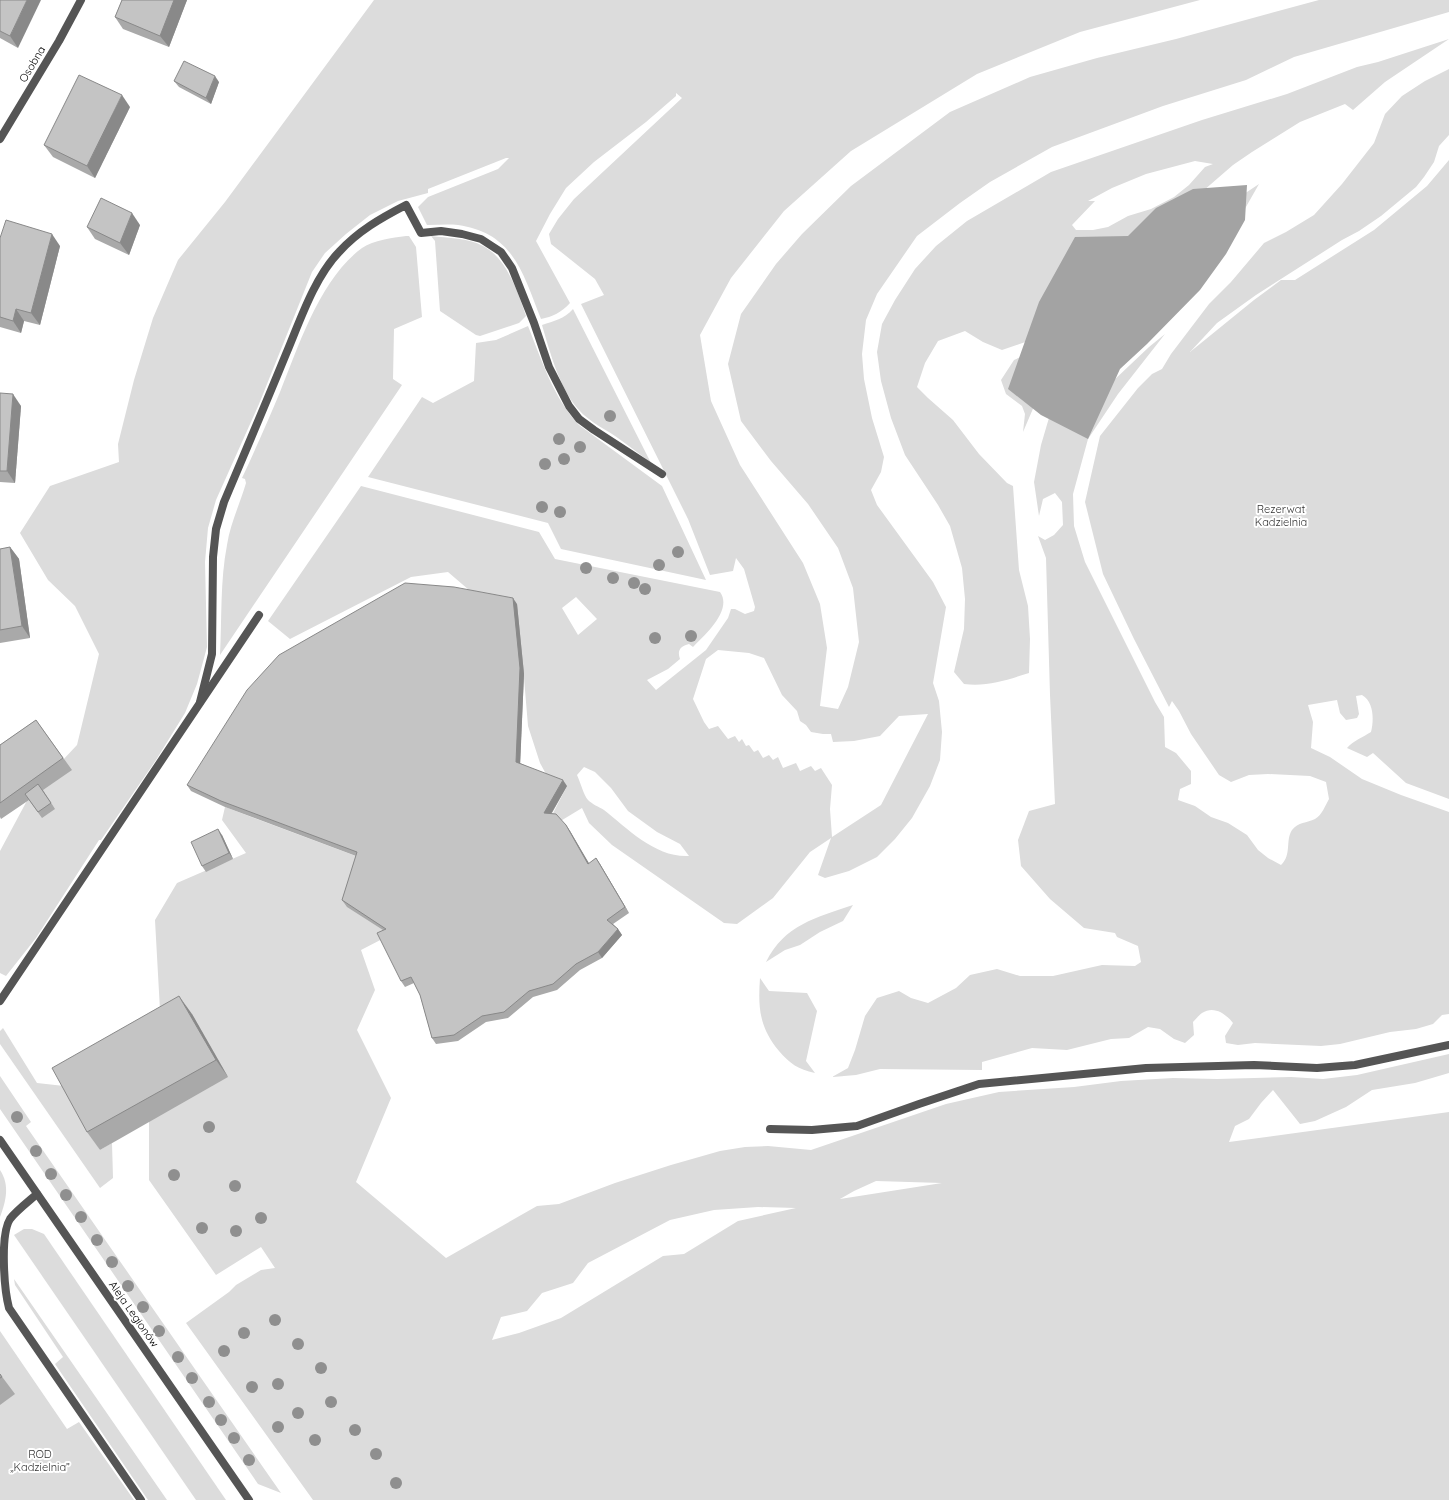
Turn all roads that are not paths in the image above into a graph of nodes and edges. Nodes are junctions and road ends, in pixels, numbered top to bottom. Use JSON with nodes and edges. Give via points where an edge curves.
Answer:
{"nodes":[{"id":1,"x":80,"y":0,"type":"edge"},
{"id":2,"x":0,"y":139,"type":"edge"},
{"id":3,"x":662,"y":474,"type":"dead end"},
{"id":4,"x":259,"y":615,"type":"dead end"},
{"id":5,"x":200,"y":702,"type":"junction"},
{"id":6,"x":0,"y":1001,"type":"edge"},
{"id":7,"x":1449,"y":1045,"type":"edge"},
{"id":8,"x":770,"y":1129,"type":"dead end"},
{"id":9,"x":0,"y":1140,"type":"edge"},
{"id":10,"x":37,"y":1194,"type":"junction"},
{"id":11,"x":141,"y":1500,"type":"edge"},
{"id":12,"x":249,"y":1500,"type":"edge"}],
"edges":[{"from":1,"to":2,"type":"street","name":"Osobna"},
{"from":3,"to":5,"type":"street","via":[[594,430],[579,419],[569,406],[549,367],[512,268],[502,252],[481,239],[462,234],[421,232],[406,205],[380,218],[356,235],[338,252],[324,272],[301,318],[227,494],[216,529],[213,557],[212,654]]},
{"from":4,"to":5,"type":"street"},
{"from":5,"to":6,"type":"street"},
{"from":7,"to":8,"type":"street","via":[[1347,1066],[1146,1068],[979,1084],[857,1126],[812,1130]]},
{"from":9,"to":10,"type":"street","name":"Aleja Legionów"},
{"from":10,"to":11,"type":"street","via":[[10,1219],[5,1233],[6,1294],[9,1308]]},
{"from":10,"to":12,"type":"street","name":"Aleja Legionów"}]}
